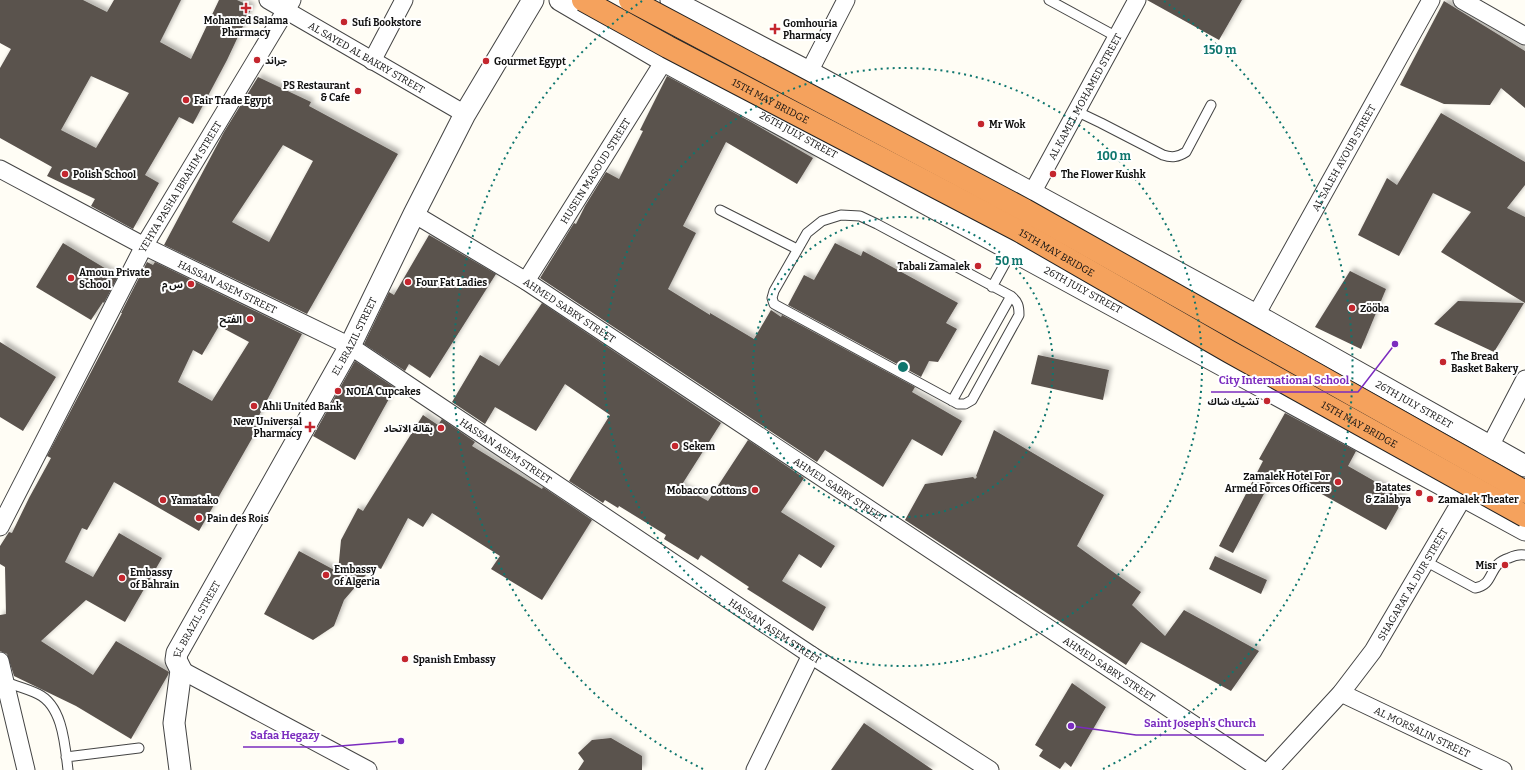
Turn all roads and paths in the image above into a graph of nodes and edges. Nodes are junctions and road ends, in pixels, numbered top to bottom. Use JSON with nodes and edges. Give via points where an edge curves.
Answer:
{"nodes":[{"id":1,"x":268,"y":0,"type":"edge"},
{"id":2,"x":404,"y":0,"type":"edge"},
{"id":3,"x":533,"y":0,"type":"edge"},
{"id":4,"x":560,"y":0,"type":"edge"},
{"id":5,"x":583,"y":0,"type":"edge"},
{"id":6,"x":630,"y":0,"type":"edge"},
{"id":7,"x":671,"y":0,"type":"edge"},
{"id":8,"x":846,"y":0,"type":"edge"},
{"id":9,"x":1049,"y":0,"type":"edge"},
{"id":10,"x":1137,"y":0,"type":"edge"},
{"id":11,"x":1431,"y":0,"type":"edge"},
{"id":12,"x":1462,"y":0,"type":"edge"},
{"id":13,"x":289,"y":5,"type":"edge"},
{"id":14,"x":1525,"y":36,"type":"edge"},
{"id":15,"x":1117,"y":37,"type":"junction"},
{"id":16,"x":372,"y":61,"type":"junction"},
{"id":17,"x":664,"y":61,"type":"junction"},
{"id":18,"x":809,"y":72,"type":"junction"},
{"id":19,"x":1211,"y":105,"type":"dead end"},
{"id":20,"x":1076,"y":112,"type":"junction"},
{"id":21,"x":465,"y":114,"type":"junction"},
{"id":22,"x":0,"y":169,"type":"edge"},
{"id":23,"x":1032,"y":193,"type":"junction"},
{"id":24,"x":720,"y":210,"type":"dead end"},
{"id":25,"x":414,"y":214,"type":"junction"},
{"id":26,"x":144,"y":246,"type":"junction"},
{"id":27,"x":797,"y":249,"type":"junction"},
{"id":28,"x":1013,"y":249,"type":"junction"},
{"id":29,"x":526,"y":281,"type":"junction"},
{"id":30,"x":992,"y":287,"type":"junction"},
{"id":31,"x":1010,"y":296,"type":"junction"},
{"id":32,"x":1256,"y":315,"type":"junction"},
{"id":33,"x":350,"y":346,"type":"junction"},
{"id":34,"x":1525,"y":379,"type":"edge"},
{"id":35,"x":952,"y":401,"type":"junction"},
{"id":36,"x":1489,"y":446,"type":"junction"},
{"id":37,"x":1525,"y":466,"type":"edge"},
{"id":38,"x":1525,"y":492,"type":"edge"},
{"id":39,"x":1464,"y":496,"type":"junction"},
{"id":40,"x":1525,"y":516,"type":"edge"},
{"id":41,"x":0,"y":527,"type":"edge"},
{"id":42,"x":1525,"y":530,"type":"edge"},
{"id":43,"x":1525,"y":555,"type":"edge"},
{"id":44,"x":1425,"y":561,"type":"junction"},
{"id":45,"x":811,"y":655,"type":"junction"},
{"id":46,"x":0,"y":662,"type":"edge"},
{"id":47,"x":181,"y":670,"type":"junction"},
{"id":48,"x":5,"y":682,"type":"junction"},
{"id":49,"x":1341,"y":693,"type":"junction"},
{"id":50,"x":139,"y":748,"type":"dead end"},
{"id":51,"x":66,"y":757,"type":"junction"},
{"id":52,"x":1493,"y":768,"type":"edge"},
{"id":53,"x":26,"y":770,"type":"edge"},
{"id":54,"x":68,"y":770,"type":"edge"},
{"id":55,"x":180,"y":770,"type":"edge"},
{"id":56,"x":368,"y":770,"type":"edge"},
{"id":57,"x":755,"y":770,"type":"edge"},
{"id":58,"x":990,"y":770,"type":"edge"},
{"id":59,"x":1262,"y":770,"type":"edge"},
{"id":60,"x":1270,"y":770,"type":"edge"}],
"edges":[{"from":1,"to":13,"type":"street","name":"AL SAYED AL BAKRY STREET"},
{"from":2,"to":16,"type":"street"},
{"from":3,"to":21,"type":"street","name":"EL BRAZIL STREET"},
{"from":4,"to":17,"type":"street","name":"26TH JULY STREET"},
{"from":5,"to":40,"type":"highway","name":"15TH MAY BRIDGE","bridge":true,"via":[[1018,230],[1230,352]]},
{"from":6,"to":38,"type":"highway","name":"15TH MAY BRIDGE","bridge":true,"via":[[1025,210]]},
{"from":7,"to":18,"type":"street","name":"26TH JULY STREET"},
{"from":8,"to":18,"type":"street"},
{"from":9,"to":15,"type":"lane"},
{"from":10,"to":15,"type":"street","name":"AL KAMEL MOHAMED STREET"},
{"from":11,"to":32,"type":"street","name":"AL SALEH AYOUB STREET"},
{"from":12,"to":14,"type":"street"},
{"from":13,"to":16,"type":"street","name":"AL SAYED AL BAKRY STREET"},
{"from":13,"to":26,"type":"street","name":"YEHYA PASHA IBRAHIM STREET"},
{"from":15,"to":20,"type":"street","name":"AL KAMEL MOHAMED STREET"},
{"from":16,"to":21,"type":"street","name":"AL SAYED AL BAKRY STREET"},
{"from":17,"to":28,"type":"street","name":"26TH JULY STREET"},
{"from":17,"to":29,"type":"street","name":"HUSEIN MASOUD STREET"},
{"from":18,"to":23,"type":"street","name":"26TH JULY STREET"},
{"from":19,"to":20,"type":"lane","via":[[1186,152],[1171,158]]},
{"from":20,"to":23,"type":"street","name":"AL KAMEL MOHAMED STREET"},
{"from":21,"to":25,"type":"street","name":"EL BRAZIL STREET"},
{"from":22,"to":26,"type":"street","name":"HASSAN ASEM STREET"},
{"from":23,"to":32,"type":"street","name":"26TH JULY STREET"},
{"from":24,"to":27,"type":"lane"},
{"from":25,"to":29,"type":"street","name":"AHMED SABRY STREET"},
{"from":25,"to":33,"type":"street","name":"EL BRAZIL STREET"},
{"from":26,"to":33,"type":"street","name":"HASSAN ASEM STREET"},
{"from":26,"to":41,"type":"street","name":"YEHYA PASHA IBRAHIM STREET"},
{"from":27,"to":30,"type":"lane","via":[[807,233],[822,221],[841,215],[860,216]]},
{"from":27,"to":35,"type":"lane","via":[[774,291],[774,304]]},
{"from":28,"to":30,"type":"lane"},
{"from":28,"to":39,"type":"street","name":"26TH JULY STREET"},
{"from":29,"to":59,"type":"street","name":"AHMED SABRY STREET"},
{"from":30,"to":31,"type":"lane"},
{"from":31,"to":35,"type":"lane"},
{"from":31,"to":35,"type":"lane","via":[[1019,307],[1018,315],[972,400],[966,404]]},
{"from":32,"to":36,"type":"street","name":"26TH JULY STREET"},
{"from":33,"to":45,"type":"street","name":"HASSAN ASEM STREET"},
{"from":33,"to":47,"type":"street","name":"EL BRAZIL STREET","via":[[177,653],[176,660]]},
{"from":34,"to":36,"type":"street","name":"SHAGARAT AL DUR STREET"},
{"from":36,"to":37,"type":"street","name":"26TH JULY STREET"},
{"from":36,"to":39,"type":"street","name":"SHAGARAT AL DUR STREET"},
{"from":39,"to":42,"type":"street","name":"26TH JULY STREET"},
{"from":39,"to":44,"type":"street","name":"SHAGARAT AL DUR STREET"},
{"from":43,"to":44,"type":"lane","via":[[1513,556],[1499,563],[1487,583],[1475,588]]},
{"from":44,"to":49,"type":"street","name":"SHAGARAT AL DUR STREET","via":[[1372,651]]},
{"from":45,"to":57,"type":"street"},
{"from":45,"to":58,"type":"street","name":"HASSAN ASEM STREET"},
{"from":46,"to":48,"type":"street"},
{"from":47,"to":55,"type":"street","name":"EL BRAZIL STREET","via":[[174,723]]},
{"from":47,"to":56,"type":"street"},
{"from":48,"to":51,"type":"lane","via":[[39,694],[52,708],[62,727]]},
{"from":48,"to":53,"type":"street"},
{"from":49,"to":52,"type":"street","name":"AL MORSALIN STREET"},
{"from":49,"to":60,"type":"street","name":"SHAGARAT AL DUR STREET"},
{"from":50,"to":51,"type":"lane"},
{"from":51,"to":54,"type":"lane"}]}
